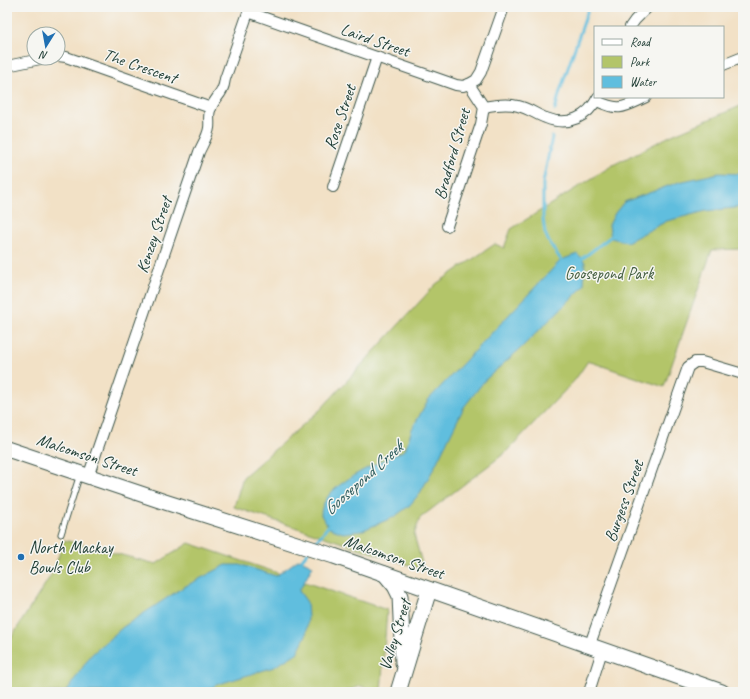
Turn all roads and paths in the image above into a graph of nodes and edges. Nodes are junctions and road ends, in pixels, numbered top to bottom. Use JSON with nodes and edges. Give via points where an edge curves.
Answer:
{"nodes":[{"id":1,"x":504,"y":7,"type":"edge"},
{"id":2,"x":648,"y":7,"type":"edge"},
{"id":3,"x":249,"y":10,"type":"edge"},
{"id":4,"x":631,"y":26,"type":"edge"},
{"id":5,"x":66,"y":57,"type":"edge"},
{"id":6,"x":377,"y":57,"type":"junction"},
{"id":7,"x":743,"y":57,"type":"edge"},
{"id":8,"x":26,"y":62,"type":"edge"},
{"id":9,"x":724,"y":65,"type":"edge"},
{"id":10,"x":7,"y":66,"type":"edge"},
{"id":11,"x":469,"y":84,"type":"junction"},
{"id":12,"x":644,"y":98,"type":"edge"},
{"id":13,"x":598,"y":99,"type":"edge"},
{"id":14,"x":484,"y":107,"type":"junction"},
{"id":15,"x":210,"y":108,"type":"junction"},
{"id":16,"x":333,"y":187,"type":"dead end"},
{"id":17,"x":447,"y":226,"type":"dead end"},
{"id":18,"x":743,"y":374,"type":"edge"},
{"id":19,"x":7,"y":448,"type":"edge"},
{"id":20,"x":84,"y":475,"type":"junction"},
{"id":21,"x":60,"y":534,"type":"dead end"},
{"id":22,"x":385,"y":574,"type":"junction"},
{"id":23,"x":430,"y":590,"type":"junction"},
{"id":24,"x":596,"y":649,"type":"junction"},
{"id":25,"x":404,"y":674,"type":"junction"},
{"id":26,"x":398,"y":692,"type":"edge"},
{"id":27,"x":589,"y":692,"type":"edge"},
{"id":28,"x":722,"y":692,"type":"edge"}],
"edges":[{"from":1,"to":11,"type":"street","name":"Bradford Street","via":[[481,72],[476,80]]},
{"from":2,"to":4,"type":"street"},
{"from":3,"to":6,"type":"street","name":"Laird Street"},
{"from":3,"to":15,"type":"street","via":[[224,87]]},
{"from":5,"to":15,"type":"street","name":"The Crescent"},
{"from":6,"to":11,"type":"street","name":"Laird Street","via":[[456,85]]},
{"from":6,"to":16,"type":"street","name":"Rose Street"},
{"from":7,"to":9,"type":"street"},
{"from":8,"to":10,"type":"street"},
{"from":11,"to":14,"type":"street","name":"Bradford Street"},
{"from":12,"to":13,"type":"street","via":[[622,107],[609,107]]},
{"from":13,"to":14,"type":"street","via":[[590,110],[571,121],[548,119],[518,106]]},
{"from":14,"to":17,"type":"street","name":"Bradford Street","via":[[477,138]]},
{"from":15,"to":20,"type":"street","name":"Kenzey Street","via":[[210,128],[199,152]]},
{"from":18,"to":24,"type":"street","name":"Burgess Street","via":[[702,362],[695,362],[688,367]]},
{"from":19,"to":20,"type":"main road","name":"Malcomson Street"},
{"from":20,"to":21,"type":"lane"},
{"from":20,"to":22,"type":"main road","name":"Malcomson Street"},
{"from":22,"to":23,"type":"main road","name":"Malcomson Street"},
{"from":22,"to":25,"type":"main road","via":[[400,596]]},
{"from":23,"to":24,"type":"main road","name":"Malcomson Street"},
{"from":23,"to":25,"type":"main road","name":"Valley Street"},
{"from":24,"to":27,"type":"street","name":"Burgess Street"},
{"from":24,"to":28,"type":"main road","name":"Malcomson Street"},
{"from":25,"to":26,"type":"main road","name":"Valley Street"}]}
